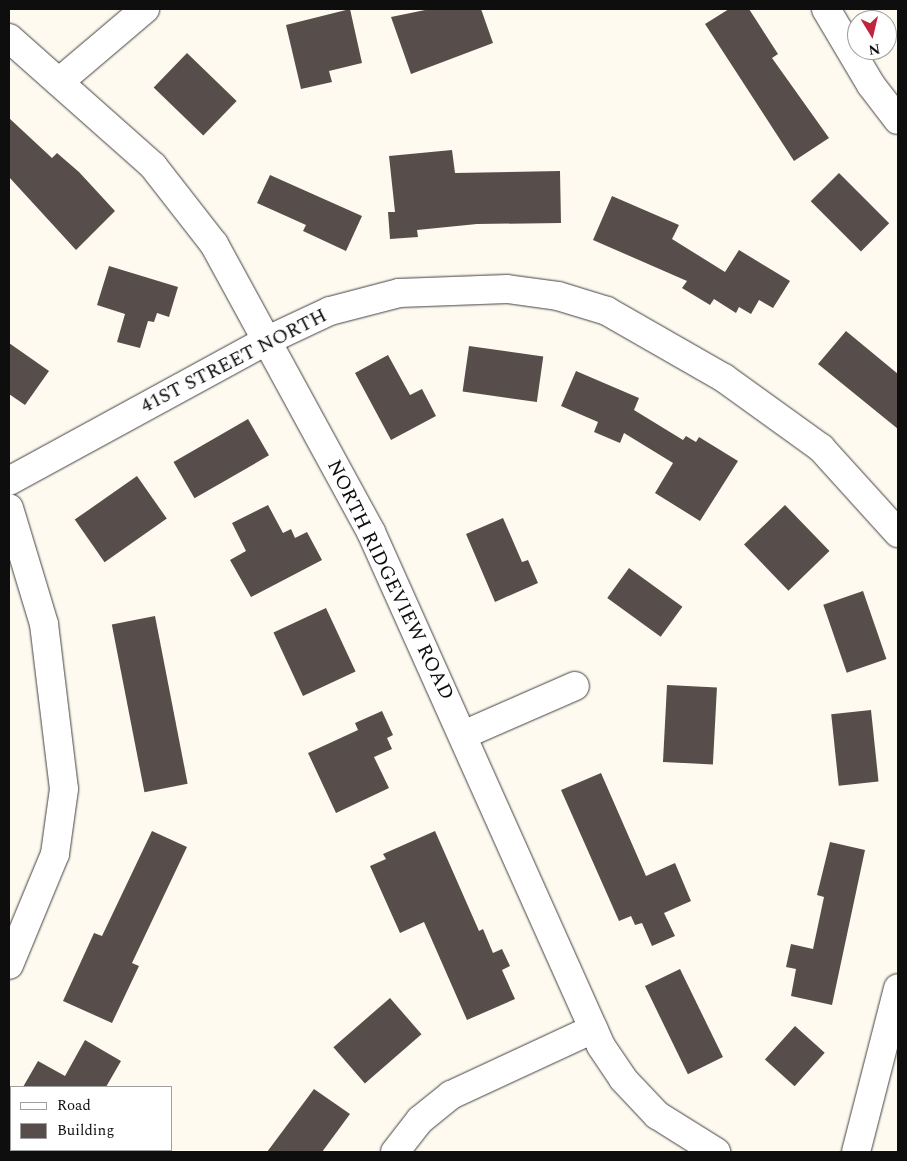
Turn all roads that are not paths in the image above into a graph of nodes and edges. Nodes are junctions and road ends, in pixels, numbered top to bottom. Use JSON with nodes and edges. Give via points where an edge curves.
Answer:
{"nodes":[{"id":1,"x":145,"y":9,"type":"edge"},
{"id":2,"x":826,"y":9,"type":"edge"},
{"id":3,"x":9,"y":38,"type":"edge"},
{"id":4,"x":59,"y":82,"type":"junction"},
{"id":5,"x":898,"y":120,"type":"edge"},
{"id":6,"x":268,"y":340,"type":"junction"},
{"id":7,"x":9,"y":481,"type":"edge"},
{"id":8,"x":9,"y":508,"type":"edge"},
{"id":9,"x":898,"y":533,"type":"edge"},
{"id":10,"x":575,"y":686,"type":"dead end"},
{"id":11,"x":463,"y":735,"type":"junction"},
{"id":12,"x":9,"y":965,"type":"edge"},
{"id":13,"x":898,"y":988,"type":"edge"},
{"id":14,"x":593,"y":1029,"type":"junction"},
{"id":15,"x":395,"y":1152,"type":"edge"},
{"id":16,"x":716,"y":1152,"type":"edge"},
{"id":17,"x":856,"y":1152,"type":"edge"}],
"edges":[{"from":1,"to":4,"type":"street"},
{"from":2,"to":5,"type":"street","via":[[863,73]]},
{"from":3,"to":4,"type":"street","name":"NORTH RIDGEVIEW ROAD"},
{"from":4,"to":6,"type":"street","name":"NORTH RIDGEVIEW ROAD","via":[[173,190],[234,275]]},
{"from":6,"to":7,"type":"street","name":"41ST STREET NORTH"},
{"from":6,"to":9,"type":"street","name":"41ST STREET NORTH","via":[[361,302],[456,288],[558,296],[607,311],[759,400],[849,474]]},
{"from":6,"to":11,"type":"street","name":"NORTH RIDGEVIEW ROAD","via":[[371,532]]},
{"from":8,"to":12,"type":"street","via":[[44,624],[64,789],[55,854]]},
{"from":10,"to":11,"type":"street"},
{"from":11,"to":14,"type":"street","name":"NORTH RIDGEVIEW ROAD"},
{"from":13,"to":17,"type":"street"},
{"from":14,"to":15,"type":"street","via":[[451,1095],[420,1120]]},
{"from":14,"to":16,"type":"street","name":"NORTH RIDGEVIEW ROAD","via":[[610,1061],[639,1098],[672,1127]]}]}
